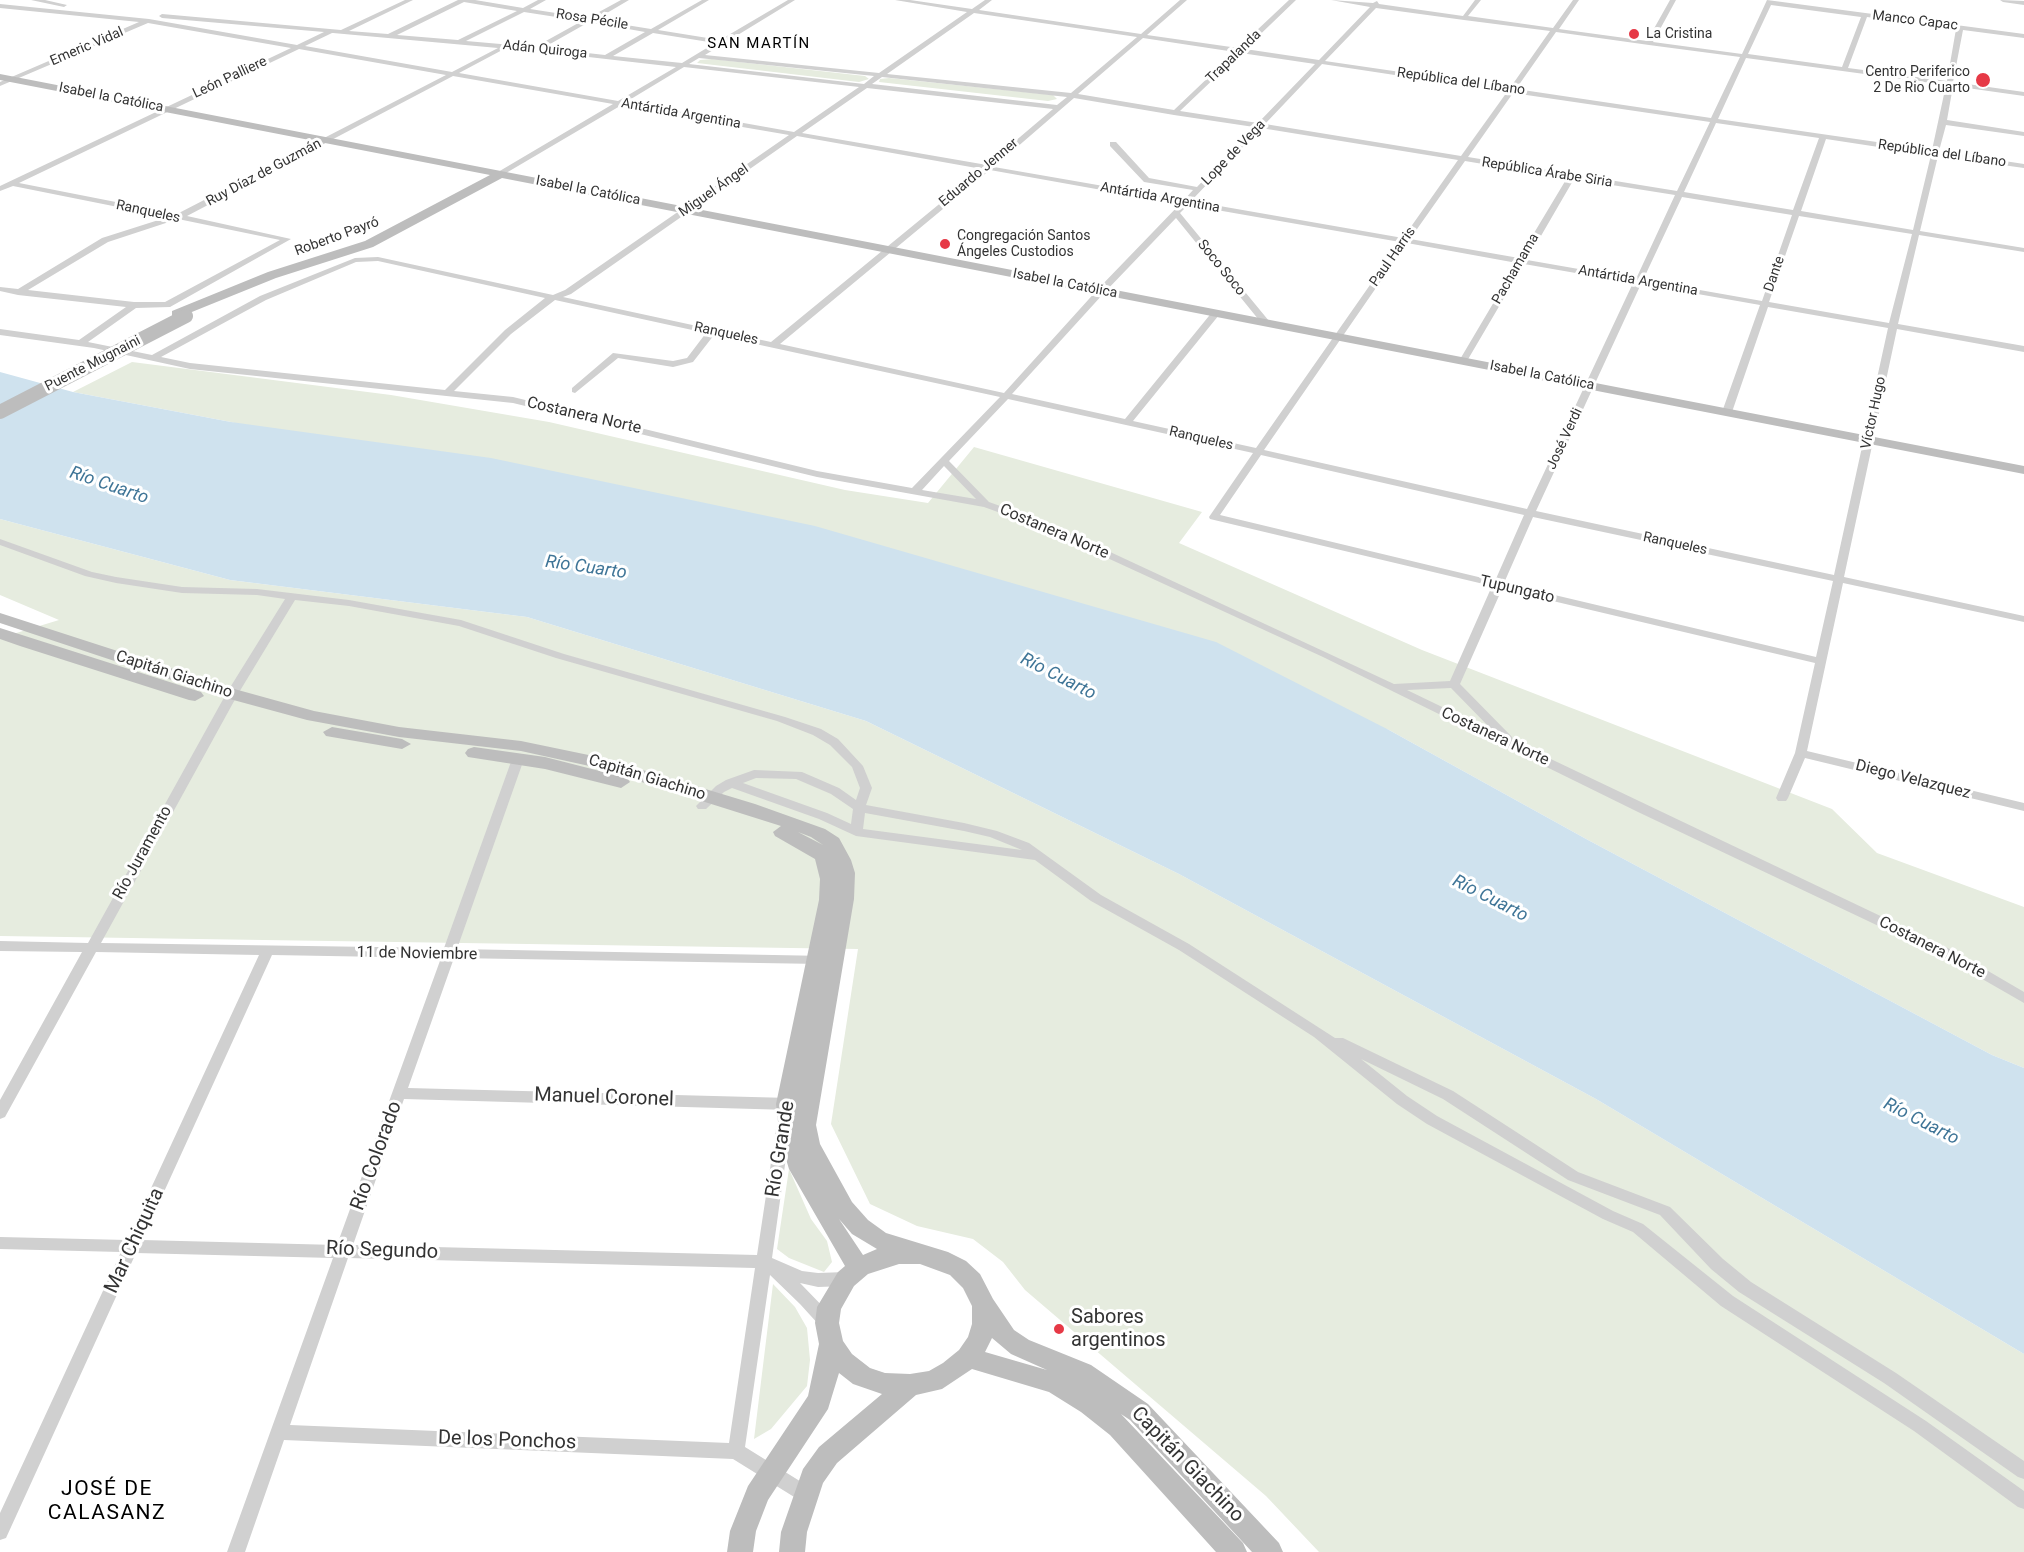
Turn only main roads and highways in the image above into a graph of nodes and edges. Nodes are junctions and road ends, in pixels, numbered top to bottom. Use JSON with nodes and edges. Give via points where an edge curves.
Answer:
{"nodes":[{"id":1,"x":6,"y":78,"type":"edge"},
{"id":2,"x":501,"y":174,"type":"junction"},
{"id":3,"x":181,"y":315,"type":"junction"},
{"id":4,"x":0,"y":404,"type":"edge"},
{"id":5,"x":0,"y":412,"type":"edge"},
{"id":6,"x":2024,"y":470,"type":"edge"},
{"id":7,"x":0,"y":618,"type":"edge"},
{"id":8,"x":0,"y":633,"type":"edge"},
{"id":9,"x":229,"y":700,"type":"junction"},
{"id":10,"x":706,"y":802,"type":"junction"},
{"id":11,"x":818,"y":850,"type":"joint"},
{"id":12,"x":827,"y":959,"type":"junction"},
{"id":13,"x":797,"y":1104,"type":"junction"},
{"id":14,"x":920,"y":1254,"type":"junction"},
{"id":15,"x":853,"y":1273,"type":"junction"},
{"id":16,"x":984,"y":1306,"type":"junction"},
{"id":17,"x":829,"y":1333,"type":"junction"},
{"id":18,"x":968,"y":1357,"type":"junction"},
{"id":19,"x":910,"y":1385,"type":"junction"},
{"id":20,"x":740,"y":1552,"type":"edge"},
{"id":21,"x":792,"y":1552,"type":"edge"},
{"id":22,"x":1234,"y":1552,"type":"edge"},
{"id":23,"x":1270,"y":1552,"type":"edge"}],
"edges":[{"from":1,"to":2,"type":"main road","name":"Isabel la Católica"},
{"from":2,"to":3,"type":"main road","name":"Roberto Payró","via":[[399,236]]},
{"from":2,"to":6,"type":"main road","name":"Isabel la Católica"},
{"from":3,"to":4,"type":"main road","name":"Puente Mugnaini"},
{"from":3,"to":5,"type":"main road","name":"Puente Mugnaini","bridge":true},
{"from":7,"to":9,"type":"main road","name":"Capitán Giachino"},
{"from":8,"to":9,"type":"main road","name":"Capitán Giachino"},
{"from":9,"to":10,"type":"main road","name":"Capitán Giachino","via":[[370,740],[518,759]]},
{"from":9,"to":10,"type":"main road","name":"Capitán Giachino","via":[[388,730],[556,752]]},
{"from":10,"to":11,"type":"main road","name":"Capitán Giachino"},
{"from":10,"to":12,"type":"main road","name":"Capitán Giachino","via":[[796,824],[832,842],[845,873]]},
{"from":11,"to":12,"type":"main road","name":"Río Grande","via":[[830,879]]},
{"from":12,"to":13,"type":"main road","name":"Río Grande"},
{"from":13,"to":14,"type":"main road","via":[[808,1144],[843,1208],[878,1240]]},
{"from":13,"to":15,"type":"main road","via":[[791,1140],[800,1169],[847,1252]]},
{"from":14,"to":15,"type":"main road","via":[[879,1258]]},
{"from":14,"to":16,"type":"main road","via":[[958,1268],[972,1281]]},
{"from":15,"to":17,"type":"main road","via":[[829,1307]]},
{"from":16,"to":18,"type":"main road","via":[[979,1341]]},
{"from":16,"to":23,"type":"main road","name":"Capitán Giachino","via":[[1005,1337],[1082,1373],[1139,1412]]},
{"from":17,"to":19,"type":"main road","via":[[843,1362],[862,1376],[885,1384]]},
{"from":17,"to":20,"type":"main road","via":[[826,1379],[819,1401],[757,1494],[743,1531]]},
{"from":18,"to":19,"type":"main road","via":[[933,1381]]},
{"from":18,"to":22,"type":"main road","name":"Capitán Giachino","via":[[1056,1383],[1090,1404],[1119,1427]]},
{"from":19,"to":21,"type":"main road","via":[[828,1455],[812,1477]]}]}
